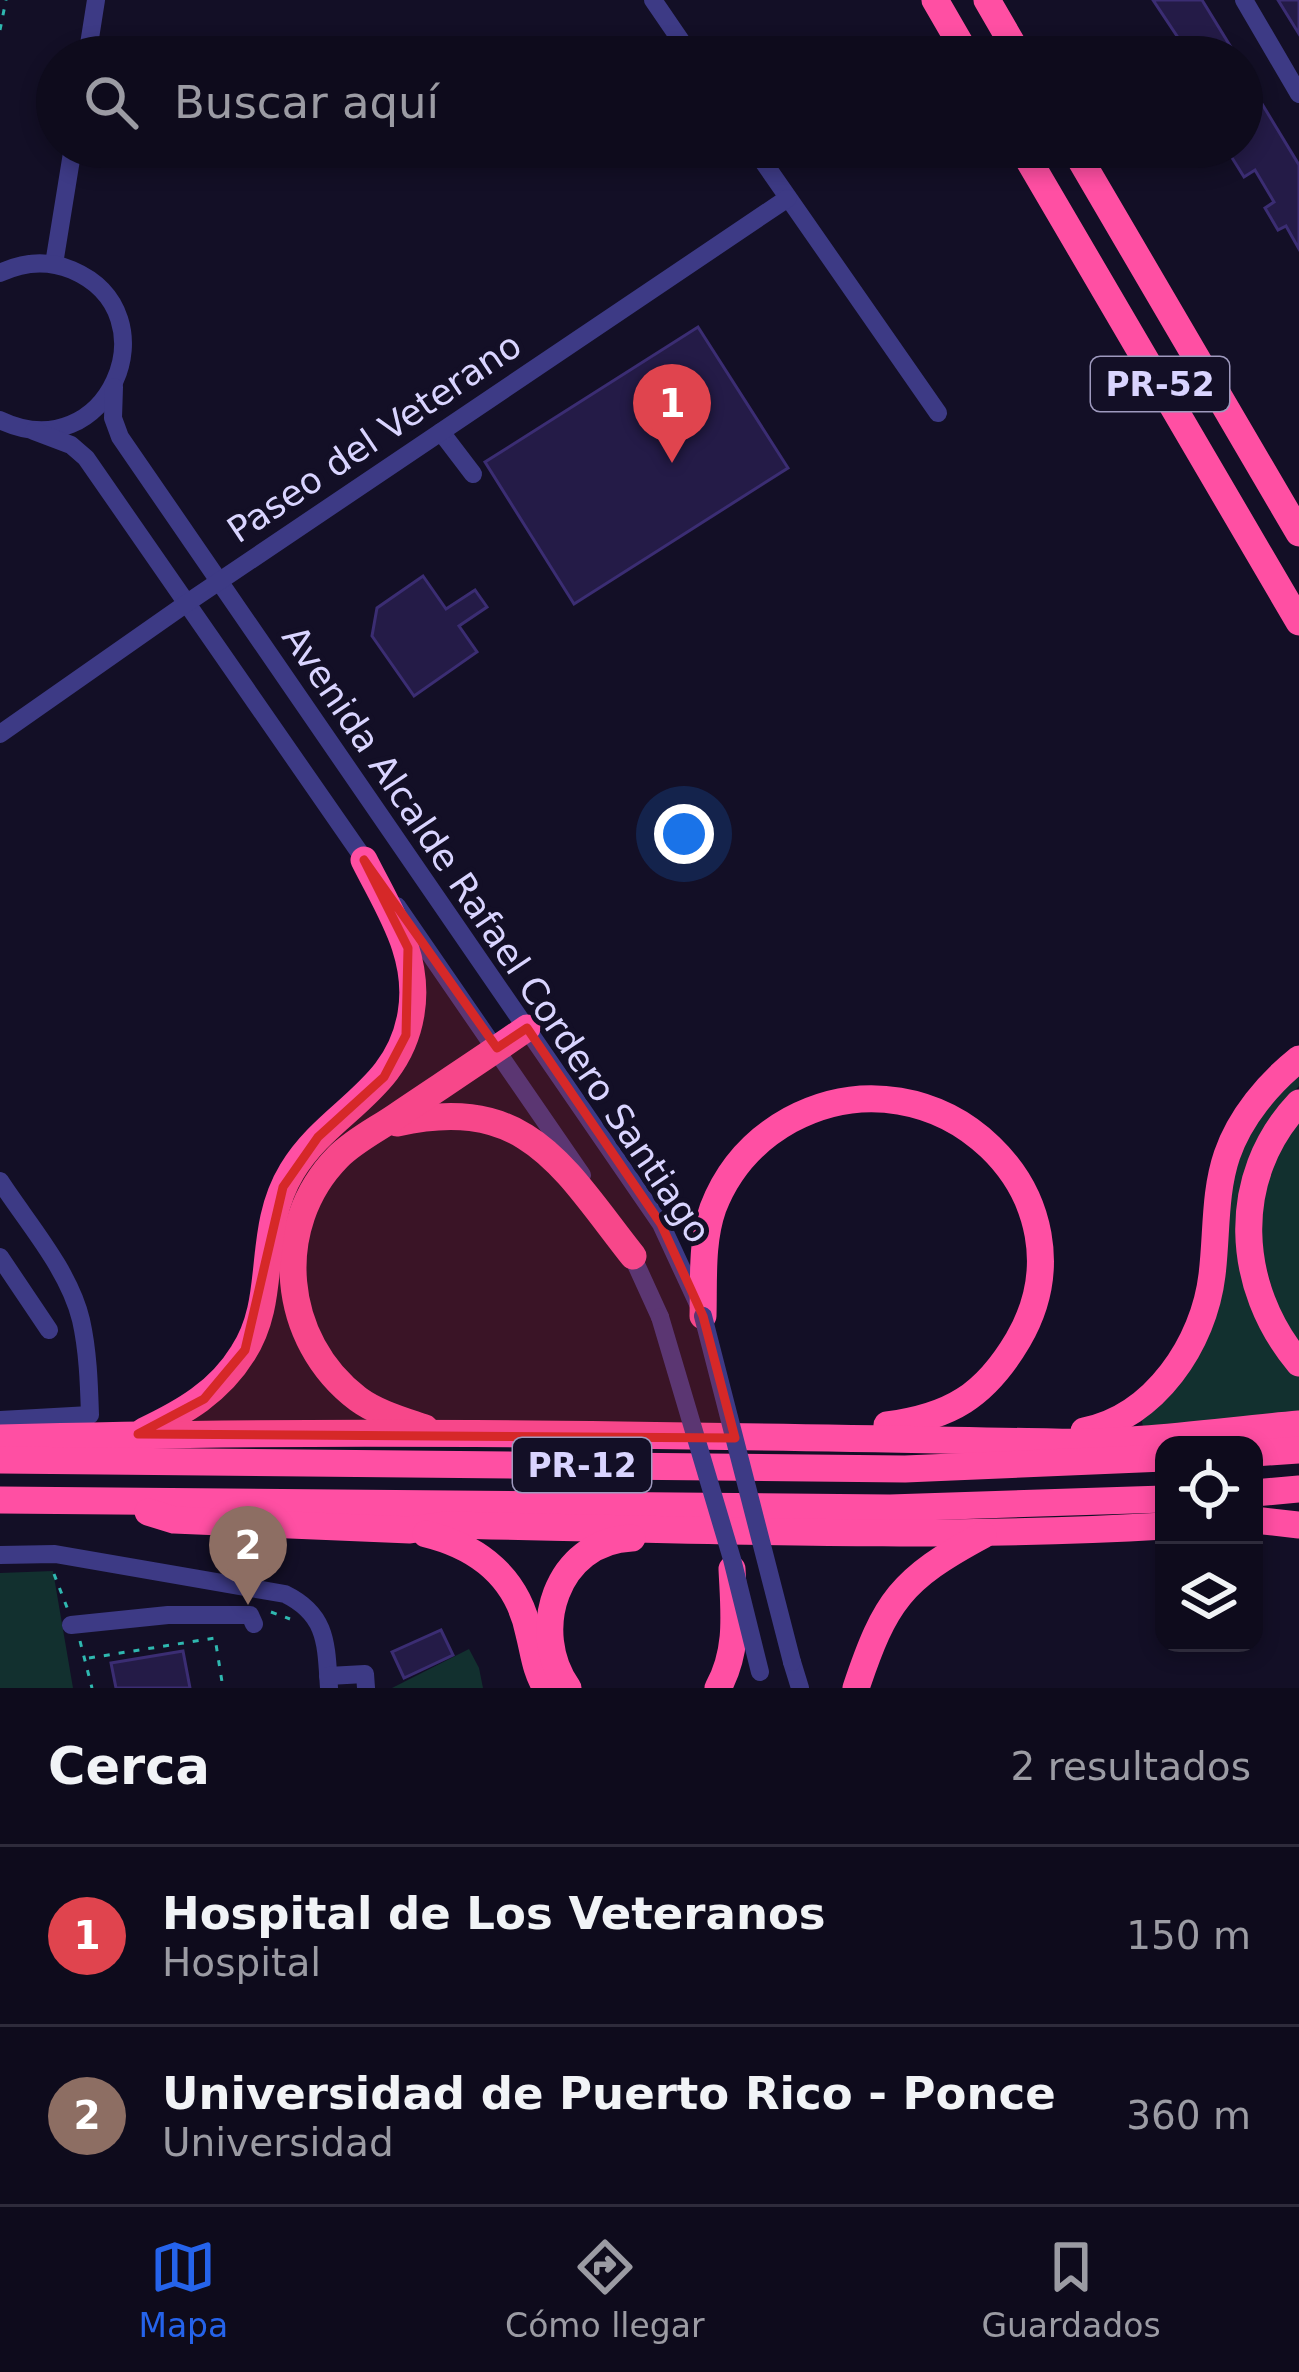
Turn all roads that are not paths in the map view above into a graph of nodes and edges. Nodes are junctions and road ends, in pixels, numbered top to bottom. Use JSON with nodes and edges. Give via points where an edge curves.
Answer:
{"nodes":[{"id":1,"x":96,"y":0,"type":"edge"},
{"id":2,"x":653,"y":0,"type":"edge"},
{"id":3,"x":935,"y":0,"type":"edge"},
{"id":4,"x":987,"y":0,"type":"edge"},
{"id":5,"x":1244,"y":0,"type":"edge"},
{"id":6,"x":90,"y":36,"type":"edge"},
{"id":7,"x":678,"y":36,"type":"edge"},
{"id":8,"x":956,"y":36,"type":"edge"},
{"id":9,"x":1008,"y":36,"type":"edge"},
{"id":10,"x":1299,"y":94,"type":"edge"},
{"id":11,"x":70,"y":168,"type":"edge"},
{"id":12,"x":767,"y":168,"type":"edge"},
{"id":13,"x":1033,"y":168,"type":"edge"},
{"id":14,"x":1085,"y":168,"type":"edge"},
{"id":15,"x":788,"y":198,"type":"junction"},
{"id":16,"x":54,"y":264,"type":"junction"},
{"id":17,"x":0,"y":273,"type":"edge"},
{"id":18,"x":114,"y":387,"type":"junction"},
{"id":19,"x":938,"y":413,"type":"dead end"},
{"id":20,"x":0,"y":420,"type":"edge"},
{"id":21,"x":34,"y":431,"type":"junction"},
{"id":22,"x":441,"y":432,"type":"junction"},
{"id":23,"x":472,"y":474,"type":"dead end"},
{"id":24,"x":1299,"y":533,"type":"edge"},
{"id":25,"x":219,"y":581,"type":"junction"},
{"id":26,"x":187,"y":603,"type":"junction"},
{"id":27,"x":1296,"y":620,"type":"edge"},
{"id":28,"x":0,"y":734,"type":"edge"},
{"id":29,"x":364,"y":860,"type":"junction"},
{"id":30,"x":526,"y":1028,"type":"junction"},
{"id":31,"x":497,"y":1048,"type":"junction"},
{"id":32,"x":1299,"y":1059,"type":"edge"},
{"id":33,"x":1299,"y":1103,"type":"edge"},
{"id":34,"x":381,"y":1127,"type":"junction"},
{"id":35,"x":0,"y":1181,"type":"edge"},
{"id":36,"x":633,"y":1256,"type":"junction"},
{"id":37,"x":0,"y":1257,"type":"edge"},
{"id":38,"x":703,"y":1316,"type":"junction"},
{"id":39,"x":49,"y":1330,"type":"dead end"},
{"id":40,"x":1299,"y":1363,"type":"edge"},
{"id":41,"x":0,"y":1420,"type":"edge"},
{"id":42,"x":1299,"y":1424,"type":"edge"},
{"id":43,"x":138,"y":1434,"type":"junction"},
{"id":44,"x":446,"y":1436,"type":"junction"},
{"id":45,"x":0,"y":1438,"type":"edge"},
{"id":46,"x":800,"y":1438,"type":"junction"},
{"id":47,"x":1019,"y":1439,"type":"junction"},
{"id":48,"x":1299,"y":1450,"type":"edge"},
{"id":49,"x":1263,"y":1452,"type":"edge"},
{"id":50,"x":1155,"y":1458,"type":"edge"},
{"id":51,"x":0,"y":1460,"type":"edge"},
{"id":52,"x":1299,"y":1489,"type":"edge"},
{"id":53,"x":1155,"y":1499,"type":"edge"},
{"id":54,"x":0,"y":1500,"type":"edge"},
{"id":55,"x":115,"y":1501,"type":"junction"},
{"id":56,"x":1263,"y":1507,"type":"edge"},
{"id":57,"x":1263,"y":1511,"type":"edge"},
{"id":58,"x":1299,"y":1511,"type":"edge"},
{"id":59,"x":1263,"y":1513,"type":"edge"},
{"id":60,"x":1155,"y":1526,"type":"edge"},
{"id":61,"x":1299,"y":1526,"type":"edge"},
{"id":62,"x":410,"y":1530,"type":"junction"},
{"id":63,"x":684,"y":1530,"type":"junction"},
{"id":64,"x":986,"y":1533,"type":"junction"},
{"id":65,"x":0,"y":1555,"type":"edge"},
{"id":66,"x":732,"y":1559,"type":"junction"},
{"id":67,"x":246,"y":1588,"type":"junction"},
{"id":68,"x":71,"y":1625,"type":"dead end"},
{"id":69,"x":723,"y":1680,"type":"edge"},
{"id":70,"x":761,"y":1680,"type":"edge"},
{"id":71,"x":329,"y":1682,"type":"edge"},
{"id":72,"x":366,"y":1688,"type":"edge"},
{"id":73,"x":546,"y":1688,"type":"edge"},
{"id":74,"x":568,"y":1688,"type":"edge"},
{"id":75,"x":800,"y":1688,"type":"edge"},
{"id":76,"x":856,"y":1688,"type":"edge"}],
"edges":[{"from":1,"to":6,"type":"street"},
{"from":2,"to":7,"type":"street"},
{"from":3,"to":8,"type":"highway"},
{"from":4,"to":9,"type":"highway"},
{"from":5,"to":10,"type":"street"},
{"from":11,"to":16,"type":"street"},
{"from":12,"to":15,"type":"street"},
{"from":13,"to":27,"type":"highway","number":"PR-52"},
{"from":14,"to":24,"type":"highway","number":"PR-52"},
{"from":15,"to":19,"type":"street"},
{"from":15,"to":22,"type":"street","name":"Paseo del Veterano"},
{"from":16,"to":17,"type":"street"},
{"from":16,"to":18,"type":"street","name":"Avenida Alcalde Rafael Cordero Santiago","via":[[96,285],[115,310],[123,341]]},
{"from":18,"to":21,"type":"street","via":[[81,420]]},
{"from":18,"to":25,"type":"street","name":"Avenida Alcalde Rafael Cordero Santiago","via":[[120,437]]},
{"from":20,"to":21,"type":"street","name":"Avenida Alcalde Rafael Cordero Santiago"},
{"from":21,"to":26,"type":"street","name":"Avenida Alcalde Rafael Cordero Santiago","via":[[86,458]]},
{"from":22,"to":23,"type":"street"},
{"from":22,"to":25,"type":"street","name":"Paseo del Veterano"},
{"from":25,"to":26,"type":"street","name":"Paseo del Veterano"},
{"from":25,"to":30,"type":"street","name":"Avenida Alcalde Rafael Cordero Santiago"},
{"from":26,"to":28,"type":"street","name":"Paseo del Veterano"},
{"from":26,"to":29,"type":"street","name":"Avenida Alcalde Rafael Cordero Santiago"},
{"from":29,"to":31,"type":"street","name":"Avenida Alcalde Rafael Cordero Santiago"},
{"from":29,"to":43,"type":"highway","via":[[408,948],[406,1035],[384,1077],[318,1137],[283,1187],[271,1219],[260,1313],[245,1350],[204,1399]]},
{"from":30,"to":31,"type":"highway"},
{"from":30,"to":38,"type":"street","name":"Avenida Alcalde Rafael Cordero Santiago","via":[[661,1225]]},
{"from":31,"to":34,"type":"highway"},
{"from":31,"to":36,"type":"street","name":"Avenida Alcalde Rafael Cordero Santiago"},
{"from":32,"to":47,"type":"highway","via":[[1232,1141],[1206,1308],[1170,1376],[1111,1424]]},
{"from":33,"to":40,"type":"highway","via":[[1260,1162],[1248,1250],[1261,1303]]},
{"from":34,"to":36,"type":"highway","via":[[451,1115],[510,1128],[554,1159]]},
{"from":34,"to":44,"type":"highway","via":[[334,1160],[303,1211],[292,1264],[297,1309],[317,1354],[350,1392]]},
{"from":35,"to":41,"type":"street","via":[[74,1300],[91,1415]]},
{"from":36,"to":66,"type":"street","name":"Avenida Alcalde Rafael Cordero Santiago","bridge":true,"via":[[660,1317]]},
{"from":37,"to":39,"type":"street"},
{"from":38,"to":46,"type":"highway","via":[[703,1257],[722,1189],[760,1139],[802,1114],[873,1096],[919,1104],[961,1122],[1011,1170],[1039,1256],[1035,1301],[1007,1358],[939,1416]]},
{"from":38,"to":75,"type":"street","name":"Avenida Alcalde Rafael Cordero Santiago","bridge":true},
{"from":42,"to":47,"type":"highway","via":[[1101,1441]]},
{"from":43,"to":44,"type":"highway"},
{"from":43,"to":45,"type":"highway"},
{"from":44,"to":46,"type":"highway"},
{"from":46,"to":47,"type":"highway"},
{"from":48,"to":49,"type":"highway"},
{"from":50,"to":51,"type":"highway","number":"PR-12","via":[[905,1468]]},
{"from":52,"to":56,"type":"highway"},
{"from":53,"to":55,"type":"highway","number":"PR-12","via":[[890,1508]]},
{"from":54,"to":55,"type":"highway","number":"PR-12"},
{"from":55,"to":62,"type":"highway","via":[[174,1520]]},
{"from":57,"to":58,"type":"highway"},
{"from":59,"to":61,"type":"highway"},
{"from":60,"to":64,"type":"highway"},
{"from":62,"to":63,"type":"highway"},
{"from":62,"to":73,"type":"highway","via":[[460,1544],[496,1568],[520,1604]]},
{"from":63,"to":64,"type":"highway"},
{"from":63,"to":74,"type":"highway","via":[[608,1542],[563,1577],[549,1637]]},
{"from":64,"to":76,"type":"highway","via":[[902,1589],[875,1632]]},
{"from":65,"to":67,"type":"street","via":[[56,1554]]},
{"from":66,"to":69,"type":"highway","bridge":true,"via":[[735,1637]]},
{"from":66,"to":70,"type":"street","name":"Avenida Alcalde Rafael Cordero Santiago","bridge":true},
{"from":67,"to":68,"type":"street","via":[[252,1620],[168,1616]]},
{"from":67,"to":71,"type":"street","via":[[304,1603],[320,1623]]},
{"from":71,"to":72,"type":"street","via":[[365,1674]]}]}
